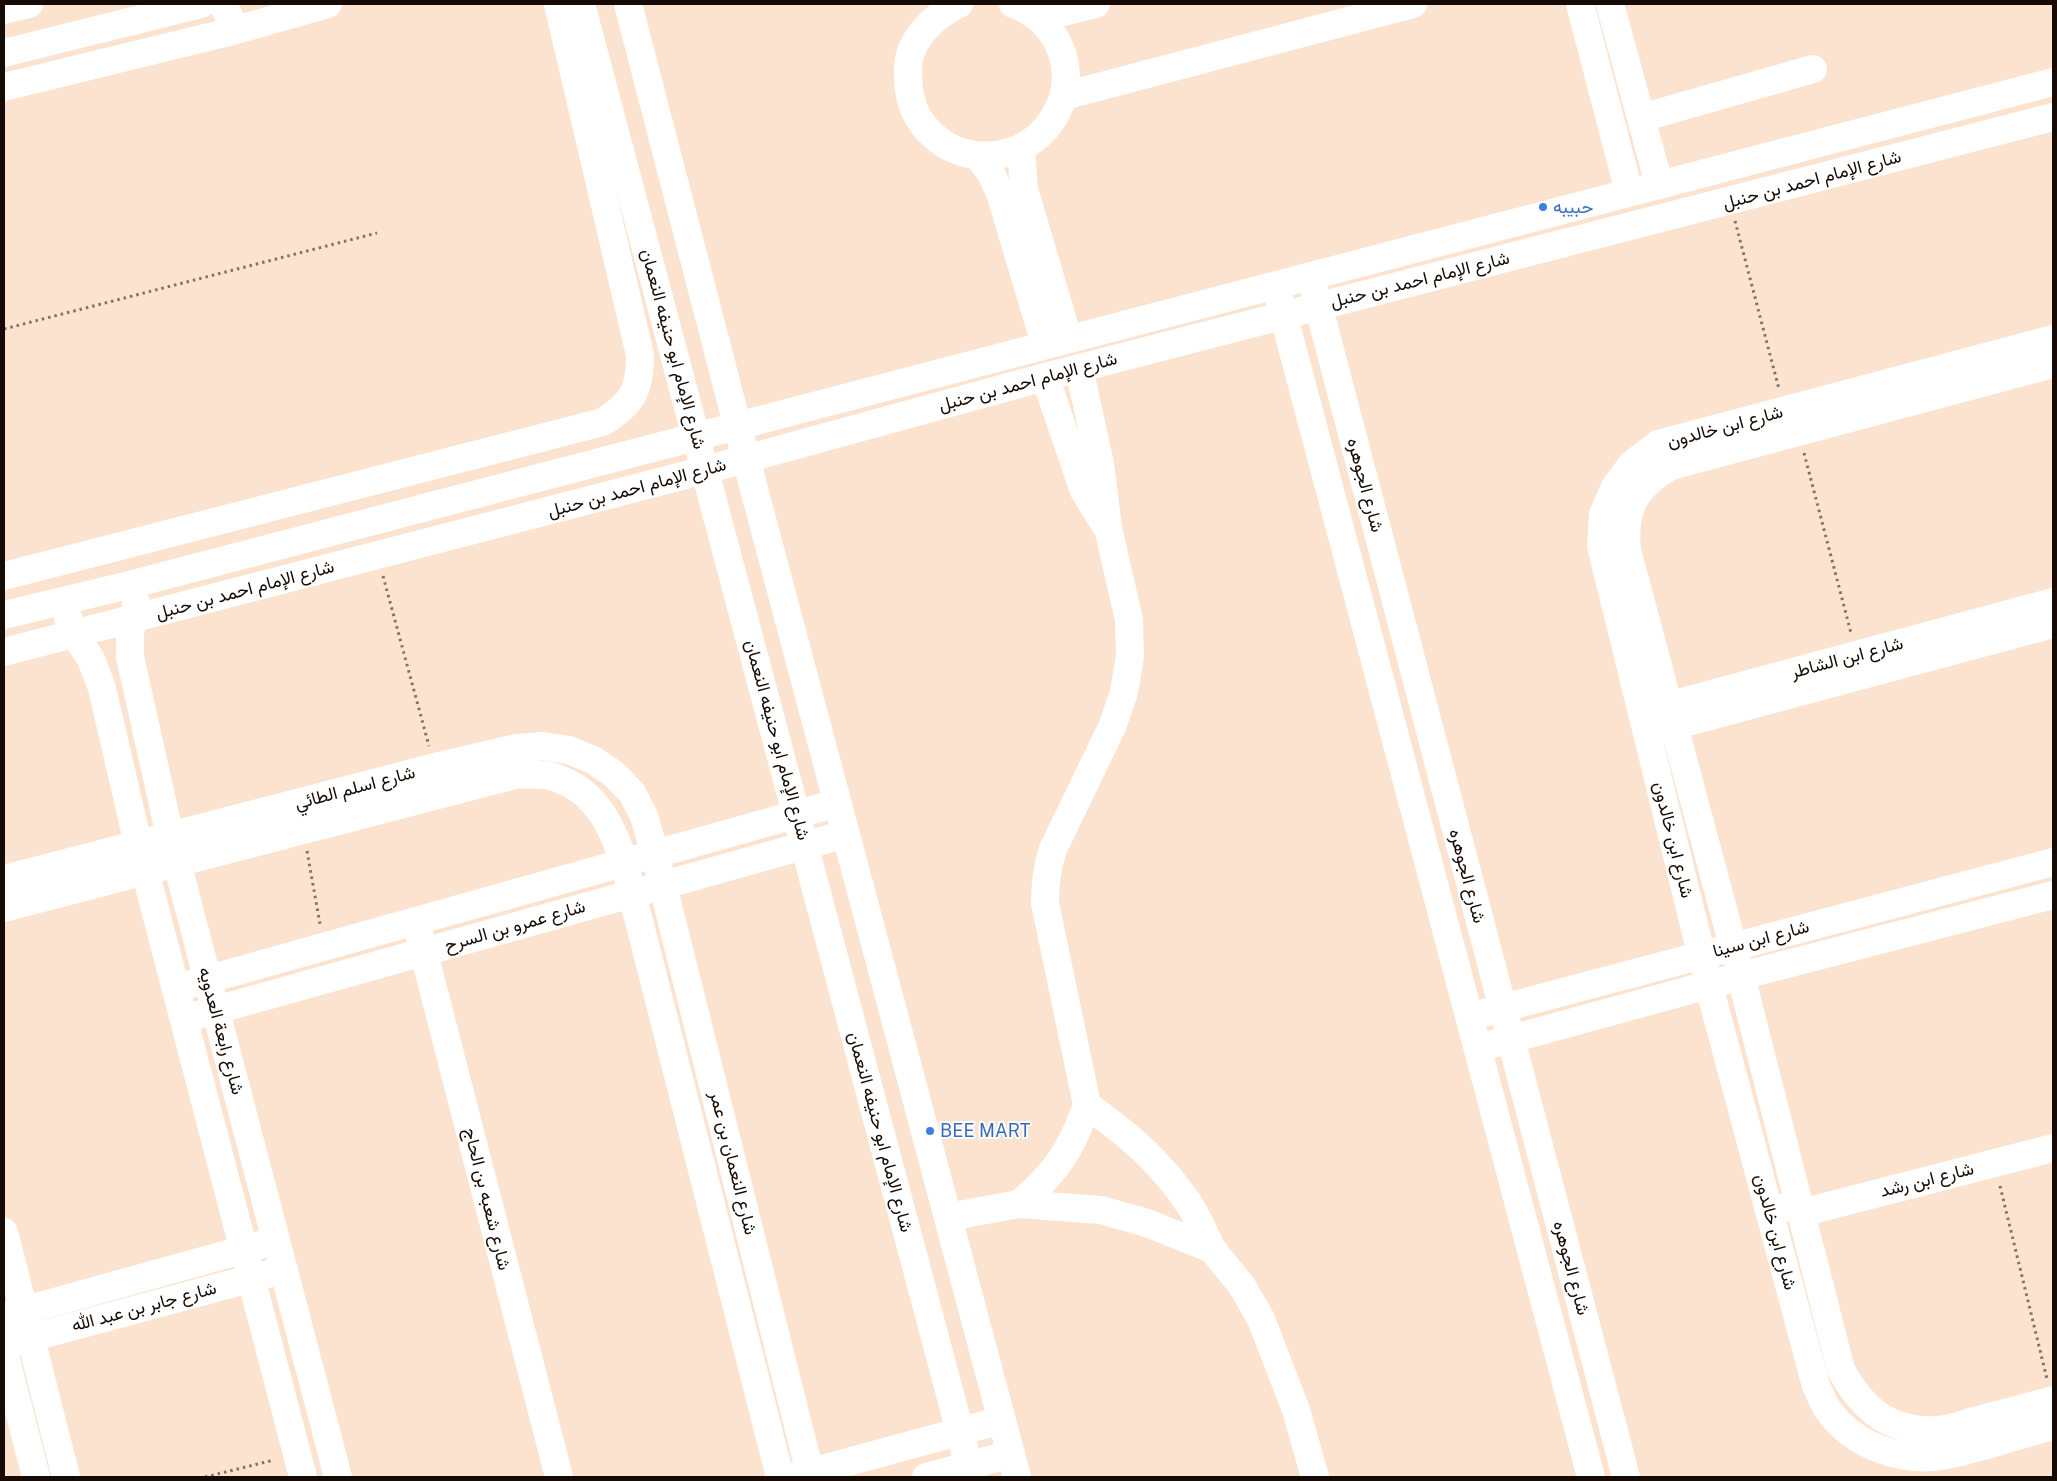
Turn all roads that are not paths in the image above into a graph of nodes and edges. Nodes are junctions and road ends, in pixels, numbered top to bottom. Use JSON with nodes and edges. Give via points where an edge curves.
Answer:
{"nodes":[{"id":1,"x":29,"y":4,"type":"edge"},
{"id":2,"x":200,"y":4,"type":"edge"},
{"id":3,"x":222,"y":4,"type":"edge"},
{"id":4,"x":328,"y":4,"type":"edge"},
{"id":5,"x":558,"y":4,"type":"edge"},
{"id":6,"x":581,"y":4,"type":"edge"},
{"id":7,"x":628,"y":4,"type":"edge"},
{"id":8,"x":1013,"y":4,"type":"edge"},
{"id":9,"x":1096,"y":4,"type":"edge"},
{"id":10,"x":1413,"y":4,"type":"edge"},
{"id":11,"x":1580,"y":4,"type":"edge"},
{"id":12,"x":1610,"y":4,"type":"edge"},
{"id":13,"x":950,"y":6,"type":"edge"},
{"id":14,"x":4,"y":10,"type":"edge"},
{"id":15,"x":266,"y":12,"type":"edge"},
{"id":16,"x":1040,"y":18,"type":"junction"},
{"id":17,"x":229,"y":32,"type":"junction"},
{"id":18,"x":4,"y":53,"type":"edge"},
{"id":19,"x":1814,"y":69,"type":"dead end"},
{"id":20,"x":2053,"y":82,"type":"edge"},
{"id":21,"x":4,"y":86,"type":"edge"},
{"id":22,"x":1064,"y":96,"type":"junction"},
{"id":23,"x":2053,"y":117,"type":"edge"},
{"id":24,"x":1642,"y":118,"type":"junction"},
{"id":25,"x":1021,"y":149,"type":"junction"},
{"id":26,"x":979,"y":156,"type":"junction"},
{"id":27,"x":1765,"y":157,"type":"junction"},
{"id":28,"x":1659,"y":184,"type":"junction"},
{"id":29,"x":1773,"y":190,"type":"junction"},
{"id":30,"x":1629,"y":192,"type":"junction"},
{"id":31,"x":1310,"y":275,"type":"junction"},
{"id":32,"x":1275,"y":284,"type":"junction"},
{"id":33,"x":1318,"y":306,"type":"junction"},
{"id":34,"x":1283,"y":315,"type":"junction"},
{"id":35,"x":2053,"y":339,"type":"edge"},
{"id":36,"x":1057,"y":341,"type":"junction"},
{"id":37,"x":2053,"y":364,"type":"edge"},
{"id":38,"x":1080,"y":368,"type":"junction"},
{"id":39,"x":1045,"y":377,"type":"junction"},
{"id":40,"x":1792,"y":417,"type":"junction"},
{"id":41,"x":737,"y":425,"type":"junction"},
{"id":42,"x":696,"y":435,"type":"junction"},
{"id":43,"x":746,"y":459,"type":"junction"},
{"id":44,"x":705,"y":470,"type":"junction"},
{"id":45,"x":1108,"y":528,"type":"junction"},
{"id":46,"x":4,"y":576,"type":"edge"},
{"id":47,"x":126,"y":586,"type":"junction"},
{"id":48,"x":70,"y":599,"type":"junction"},
{"id":49,"x":2053,"y":602,"type":"edge"},
{"id":50,"x":4,"y":616,"type":"edge"},
{"id":51,"x":133,"y":620,"type":"junction"},
{"id":52,"x":2053,"y":624,"type":"edge"},
{"id":53,"x":74,"y":634,"type":"junction"},
{"id":54,"x":4,"y":652,"type":"edge"},
{"id":55,"x":1865,"y":660,"type":"junction"},
{"id":56,"x":1671,"y":716,"type":"junction"},
{"id":57,"x":1644,"y":723,"type":"junction"},
{"id":58,"x":837,"y":803,"type":"junction"},
{"id":59,"x":796,"y":814,"type":"junction"},
{"id":60,"x":846,"y":834,"type":"junction"},
{"id":61,"x":170,"y":836,"type":"junction"},
{"id":62,"x":138,"y":844,"type":"junction"},
{"id":63,"x":805,"y":845,"type":"junction"},
{"id":64,"x":655,"y":854,"type":"junction"},
{"id":65,"x":624,"y":862,"type":"junction"},
{"id":66,"x":2053,"y":862,"type":"edge"},
{"id":67,"x":177,"y":863,"type":"junction"},
{"id":68,"x":145,"y":871,"type":"junction"},
{"id":69,"x":4,"y":879,"type":"edge"},
{"id":70,"x":663,"y":885,"type":"junction"},
{"id":71,"x":632,"y":894,"type":"junction"},
{"id":72,"x":2053,"y":895,"type":"edge"},
{"id":73,"x":4,"y":908,"type":"edge"},
{"id":74,"x":416,"y":920,"type":"junction"},
{"id":75,"x":1733,"y":946,"type":"junction"},
{"id":76,"x":424,"y":952,"type":"junction"},
{"id":77,"x":1701,"y":955,"type":"junction"},
{"id":78,"x":1741,"y":976,"type":"junction"},
{"id":79,"x":208,"y":979,"type":"junction"},
{"id":80,"x":1709,"y":986,"type":"junction"},
{"id":81,"x":176,"y":988,"type":"junction"},
{"id":82,"x":1502,"y":1008,"type":"junction"},
{"id":83,"x":216,"y":1010,"type":"junction"},
{"id":84,"x":1469,"y":1016,"type":"junction"},
{"id":85,"x":184,"y":1019,"type":"junction"},
{"id":86,"x":1510,"y":1040,"type":"junction"},
{"id":87,"x":1477,"y":1048,"type":"junction"},
{"id":88,"x":1087,"y":1105,"type":"junction"},
{"id":89,"x":2053,"y":1148,"type":"edge"},
{"id":90,"x":1019,"y":1204,"type":"junction"},
{"id":91,"x":1801,"y":1212,"type":"junction"},
{"id":92,"x":948,"y":1217,"type":"junction"},
{"id":93,"x":1772,"y":1224,"type":"junction"},
{"id":94,"x":4,"y":1232,"type":"edge"},
{"id":95,"x":276,"y":1240,"type":"junction"},
{"id":96,"x":1212,"y":1249,"type":"junction"},
{"id":97,"x":244,"y":1250,"type":"junction"},
{"id":98,"x":284,"y":1269,"type":"junction"},
{"id":99,"x":251,"y":1278,"type":"junction"},
{"id":100,"x":14,"y":1313,"type":"edge"},
{"id":101,"x":30,"y":1338,"type":"junction"},
{"id":102,"x":4,"y":1345,"type":"edge"},
{"id":103,"x":4,"y":1352,"type":"edge"},
{"id":104,"x":2053,"y":1401,"type":"edge"},
{"id":105,"x":1002,"y":1420,"type":"junction"},
{"id":106,"x":2053,"y":1426,"type":"edge"},
{"id":107,"x":959,"y":1431,"type":"junction"},
{"id":108,"x":300,"y":1466,"type":"edge"},
{"id":109,"x":1014,"y":1466,"type":"edge"},
{"id":110,"x":970,"y":1471,"type":"edge"},
{"id":111,"x":802,"y":1475,"type":"edge"},
{"id":112,"x":36,"y":1477,"type":"edge"},
{"id":113,"x":66,"y":1477,"type":"edge"},
{"id":114,"x":338,"y":1477,"type":"edge"},
{"id":115,"x":559,"y":1477,"type":"edge"},
{"id":116,"x":780,"y":1477,"type":"edge"},
{"id":117,"x":926,"y":1477,"type":"edge"},
{"id":118,"x":1315,"y":1477,"type":"edge"},
{"id":119,"x":1590,"y":1477,"type":"edge"},
{"id":120,"x":1626,"y":1477,"type":"edge"}],
"edges":[{"from":1,"to":14,"type":"street"},
{"from":2,"to":18,"type":"street"},
{"from":3,"to":17,"type":"street","via":[[230,18]]},
{"from":4,"to":15,"type":"street"},
{"from":5,"to":46,"type":"street","via":[[640,355],[640,376],[633,395],[621,411],[603,422]]},
{"from":6,"to":42,"type":"street","name":"شارع الإمام ابو حنيفه النعمان"},
{"from":7,"to":41,"type":"street"},
{"from":8,"to":16,"type":"street"},
{"from":9,"to":16,"type":"street"},
{"from":10,"to":22,"type":"street"},
{"from":11,"to":30,"type":"street"},
{"from":12,"to":24,"type":"street"},
{"from":13,"to":26,"type":"street","via":[[927,26],[914,47],[907,70],[909,95],[918,118],[934,137],[955,150]]},
{"from":15,"to":17,"type":"street"},
{"from":16,"to":22,"type":"street","via":[[1051,31],[1065,62]]},
{"from":17,"to":21,"type":"street"},
{"from":19,"to":24,"type":"street"},
{"from":20,"to":27,"type":"street","name":"شارع الإمام احمد بن حنبل"},
{"from":22,"to":25,"type":"street","via":[[1055,118],[1040,136]]},
{"from":23,"to":29,"type":"street","name":"شارع الإمام احمد بن حنبل"},
{"from":24,"to":28,"type":"street"},
{"from":25,"to":26,"type":"street","via":[[1000,156]]},
{"from":25,"to":36,"type":"street","via":[[1024,189]]},
{"from":26,"to":36,"type":"street","via":[[1001,196]]},
{"from":27,"to":28,"type":"street","name":"شارع الإمام احمد بن حنبل"},
{"from":27,"to":29,"type":"street"},
{"from":28,"to":30,"type":"street","name":"شارع الإمام احمد بن حنبل"},
{"from":29,"to":33,"type":"street","name":"شارع الإمام احمد بن حنبل"},
{"from":30,"to":31,"type":"street","name":"شارع الإمام احمد بن حنبل"},
{"from":31,"to":32,"type":"street","name":"شارع الإمام احمد بن حنبل"},
{"from":31,"to":33,"type":"street","name":"شارع الجوهره"},
{"from":32,"to":34,"type":"street","name":"شارع الجوهره"},
{"from":32,"to":36,"type":"street","name":"شارع الإمام احمد بن حنبل"},
{"from":33,"to":34,"type":"street","name":"شارع الإمام احمد بن حنبل"},
{"from":33,"to":82,"type":"street","name":"شارع الجوهره"},
{"from":34,"to":38,"type":"street","name":"شارع الإمام احمد بن حنبل"},
{"from":34,"to":84,"type":"street","name":"شارع الجوهره"},
{"from":35,"to":40,"type":"street","name":"شارع ابن خالدون"},
{"from":36,"to":41,"type":"street","name":"شارع الإمام احمد بن حنبل"},
{"from":37,"to":40,"type":"street","name":"شارع ابن خالدون"},
{"from":38,"to":39,"type":"street","name":"شارع الإمام احمد بن حنبل"},
{"from":38,"to":45,"type":"street","via":[[1101,471]]},
{"from":39,"to":43,"type":"street","name":"شارع الإمام احمد بن حنبل"},
{"from":39,"to":45,"type":"street","via":[[1084,491]]},
{"from":40,"to":56,"type":"street","name":"شارع ابن خالدون","via":[[1653,476],[1639,491],[1630,509],[1625,530],[1627,550]]},
{"from":40,"to":57,"type":"street","name":"شارع ابن خالدون","via":[[1658,444],[1632,464],[1615,487],[1603,514],[1601,546]]},
{"from":41,"to":42,"type":"street","name":"شارع الإمام احمد بن حنبل"},
{"from":41,"to":43,"type":"street"},
{"from":42,"to":44,"type":"street","name":"شارع الإمام ابو حنيفه النعمان"},
{"from":42,"to":47,"type":"street","name":"شارع الإمام احمد بن حنبل"},
{"from":43,"to":44,"type":"street","name":"شارع الإمام احمد بن حنبل"},
{"from":43,"to":58,"type":"street"},
{"from":44,"to":51,"type":"street","name":"شارع الإمام احمد بن حنبل"},
{"from":44,"to":59,"type":"street","name":"شارع الإمام ابو حنيفه النعمان"},
{"from":45,"to":88,"type":"street","via":[[1129,620],[1130,656],[1124,692],[1112,726],[1053,849],[1045,883],[1045,903]]},
{"from":47,"to":48,"type":"street","name":"شارع الإمام احمد بن حنبل"},
{"from":47,"to":51,"type":"street","name":"شارع رابعة العدويه","via":[[136,601]]},
{"from":48,"to":50,"type":"street","name":"شارع الإمام احمد بن حنبل"},
{"from":48,"to":53,"type":"street","name":"شارع رابعة العدويه","via":[[68,617]]},
{"from":49,"to":55,"type":"street","name":"شارع ابن الشاطر"},
{"from":51,"to":53,"type":"street","name":"شارع الإمام احمد بن حنبل"},
{"from":51,"to":61,"type":"street","name":"شارع رابعة العدويه","via":[[130,657]]},
{"from":52,"to":55,"type":"street","name":"شارع ابن الشاطر"},
{"from":53,"to":54,"type":"street","name":"شارع الإمام احمد بن حنبل"},
{"from":53,"to":62,"type":"street","name":"شارع رابعة العدويه","via":[[98,673]]},
{"from":55,"to":56,"type":"street","name":"شارع ابن الشاطر"},
{"from":56,"to":57,"type":"street","name":"شارع ابن الشاطر"},
{"from":56,"to":75,"type":"street","name":"شارع ابن خالدون"},
{"from":57,"to":77,"type":"street","name":"شارع ابن خالدون"},
{"from":58,"to":59,"type":"street","name":"شارع عمرو بن السرح"},
{"from":58,"to":60,"type":"street"},
{"from":59,"to":63,"type":"street","name":"شارع الإمام ابو حنيفه النعمان"},
{"from":59,"to":64,"type":"street","name":"شارع عمرو بن السرح"},
{"from":60,"to":63,"type":"street","name":"شارع عمرو بن السرح"},
{"from":60,"to":92,"type":"street"},
{"from":61,"to":62,"type":"street","name":"شارع اسلم الطائي"},
{"from":61,"to":64,"type":"street","name":"شارع اسلم الطائي","via":[[435,767],[517,748],[542,746],[568,750],[593,760],[614,774],[632,793],[644,816]]},
{"from":61,"to":67,"type":"street","name":"شارع رابعة العدويه"},
{"from":62,"to":68,"type":"street","name":"شارع رابعة العدويه"},
{"from":62,"to":69,"type":"street","name":"شارع اسلم الطائي"},
{"from":63,"to":70,"type":"street","name":"شارع عمرو بن السرح"},
{"from":63,"to":107,"type":"street","name":"شارع الإمام ابو حنيفه النعمان"},
{"from":64,"to":65,"type":"street","name":"شارع عمرو بن السرح"},
{"from":64,"to":70,"type":"street","name":"شارع النعمان بن عمر"},
{"from":65,"to":67,"type":"street","name":"شارع اسلم الطائي","via":[[615,835],[600,809],[578,788],[550,776],[519,774]]},
{"from":65,"to":71,"type":"street","name":"شارع النعمان بن عمر"},
{"from":65,"to":74,"type":"street","name":"شارع عمرو بن السرح"},
{"from":66,"to":75,"type":"street","name":"شارع ابن سينا"},
{"from":67,"to":68,"type":"street","name":"شارع اسلم الطائي"},
{"from":67,"to":79,"type":"street","name":"شارع رابعة العدويه"},
{"from":68,"to":73,"type":"street","name":"شارع اسلم الطائي"},
{"from":68,"to":81,"type":"street","name":"شارع رابعة العدويه"},
{"from":70,"to":71,"type":"street","name":"شارع عمرو بن السرح"},
{"from":70,"to":111,"type":"street","name":"شارع النعمان بن عمر"},
{"from":71,"to":76,"type":"street","name":"شارع عمرو بن السرح"},
{"from":71,"to":116,"type":"street","name":"شارع النعمان بن عمر"},
{"from":72,"to":78,"type":"street","name":"شارع ابن سينا"},
{"from":74,"to":76,"type":"street","name":"شارع شعبه بن الحاج"},
{"from":74,"to":79,"type":"street","name":"شارع عمرو بن السرح"},
{"from":75,"to":77,"type":"street","name":"شارع ابن سينا"},
{"from":75,"to":78,"type":"street","name":"شارع ابن خالدون"},
{"from":76,"to":83,"type":"street","name":"شارع عمرو بن السرح"},
{"from":76,"to":115,"type":"street","name":"شارع شعبه بن الحاج"},
{"from":77,"to":80,"type":"street","name":"شارع ابن خالدون"},
{"from":77,"to":82,"type":"street","name":"شارع ابن سينا"},
{"from":78,"to":80,"type":"street","name":"شارع ابن سينا"},
{"from":78,"to":91,"type":"street","name":"شارع ابن خالدون"},
{"from":79,"to":81,"type":"street","name":"شارع عمرو بن السرح"},
{"from":79,"to":83,"type":"street","name":"شارع رابعة العدويه"},
{"from":80,"to":86,"type":"street","name":"شارع ابن سينا"},
{"from":80,"to":93,"type":"street","name":"شارع ابن خالدون"},
{"from":81,"to":85,"type":"street","name":"شارع رابعة العدويه"},
{"from":82,"to":84,"type":"street","name":"شارع ابن سينا"},
{"from":82,"to":86,"type":"street","name":"شارع الجوهره"},
{"from":83,"to":85,"type":"street","name":"شارع عمرو بن السرح"},
{"from":83,"to":95,"type":"street","name":"شارع رابعة العدويه"},
{"from":84,"to":87,"type":"street","name":"شارع الجوهره"},
{"from":85,"to":97,"type":"street","name":"شارع رابعة العدويه"},
{"from":86,"to":87,"type":"street","name":"شارع ابن سينا"},
{"from":86,"to":120,"type":"street","name":"شارع الجوهره"},
{"from":87,"to":119,"type":"street","name":"شارع الجوهره"},
{"from":88,"to":90,"type":"street","via":[[1077,1134],[1062,1160]]},
{"from":88,"to":96,"type":"street","via":[[1127,1133],[1162,1167],[1190,1206]]},
{"from":89,"to":91,"type":"street","name":"شارع ابن رشد"},
{"from":90,"to":92,"type":"street"},
{"from":90,"to":96,"type":"street","via":[[1101,1210],[1147,1223]]},
{"from":91,"to":93,"type":"street","name":"شارع ابن رشد","via":[[1781,1207]]},
{"from":91,"to":104,"type":"street","name":"شارع ابن خالدون","via":[[1841,1370],[1853,1392],[1870,1410],[1891,1423],[1915,1430],[1940,1430]]},
{"from":92,"to":105,"type":"street"},
{"from":93,"to":106,"type":"street","name":"شارع ابن خالدون","via":[[1816,1386],[1828,1409],[1845,1429],[1867,1444],[1891,1453],[1945,1456]]},
{"from":94,"to":100,"type":"street"},
{"from":95,"to":97,"type":"street","name":"شارع جابر بن عبد الله"},
{"from":95,"to":98,"type":"street","name":"شارع رابعة العدويه"},
{"from":96,"to":118,"type":"street","via":[[1242,1286],[1261,1319],[1296,1410]]},
{"from":97,"to":99,"type":"street","name":"شارع رابعة العدويه"},
{"from":97,"to":100,"type":"street","name":"شارع جابر بن عبد الله"},
{"from":98,"to":99,"type":"street","name":"شارع جابر بن عبد الله"},
{"from":98,"to":114,"type":"street","name":"شارع رابعة العدويه"},
{"from":99,"to":101,"type":"street","name":"شارع جابر بن عبد الله"},
{"from":99,"to":108,"type":"street","name":"شارع رابعة العدويه"},
{"from":100,"to":101,"type":"street"},
{"from":101,"to":102,"type":"street","name":"شارع جابر بن عبد الله"},
{"from":101,"to":113,"type":"street"},
{"from":103,"to":112,"type":"street"},
{"from":105,"to":107,"type":"street"},
{"from":105,"to":109,"type":"street"},
{"from":107,"to":110,"type":"street","name":"شارع الإمام ابو حنيفه النعمان"},
{"from":107,"to":111,"type":"street"},
{"from":109,"to":110,"type":"street"},
{"from":110,"to":117,"type":"street"}]}
